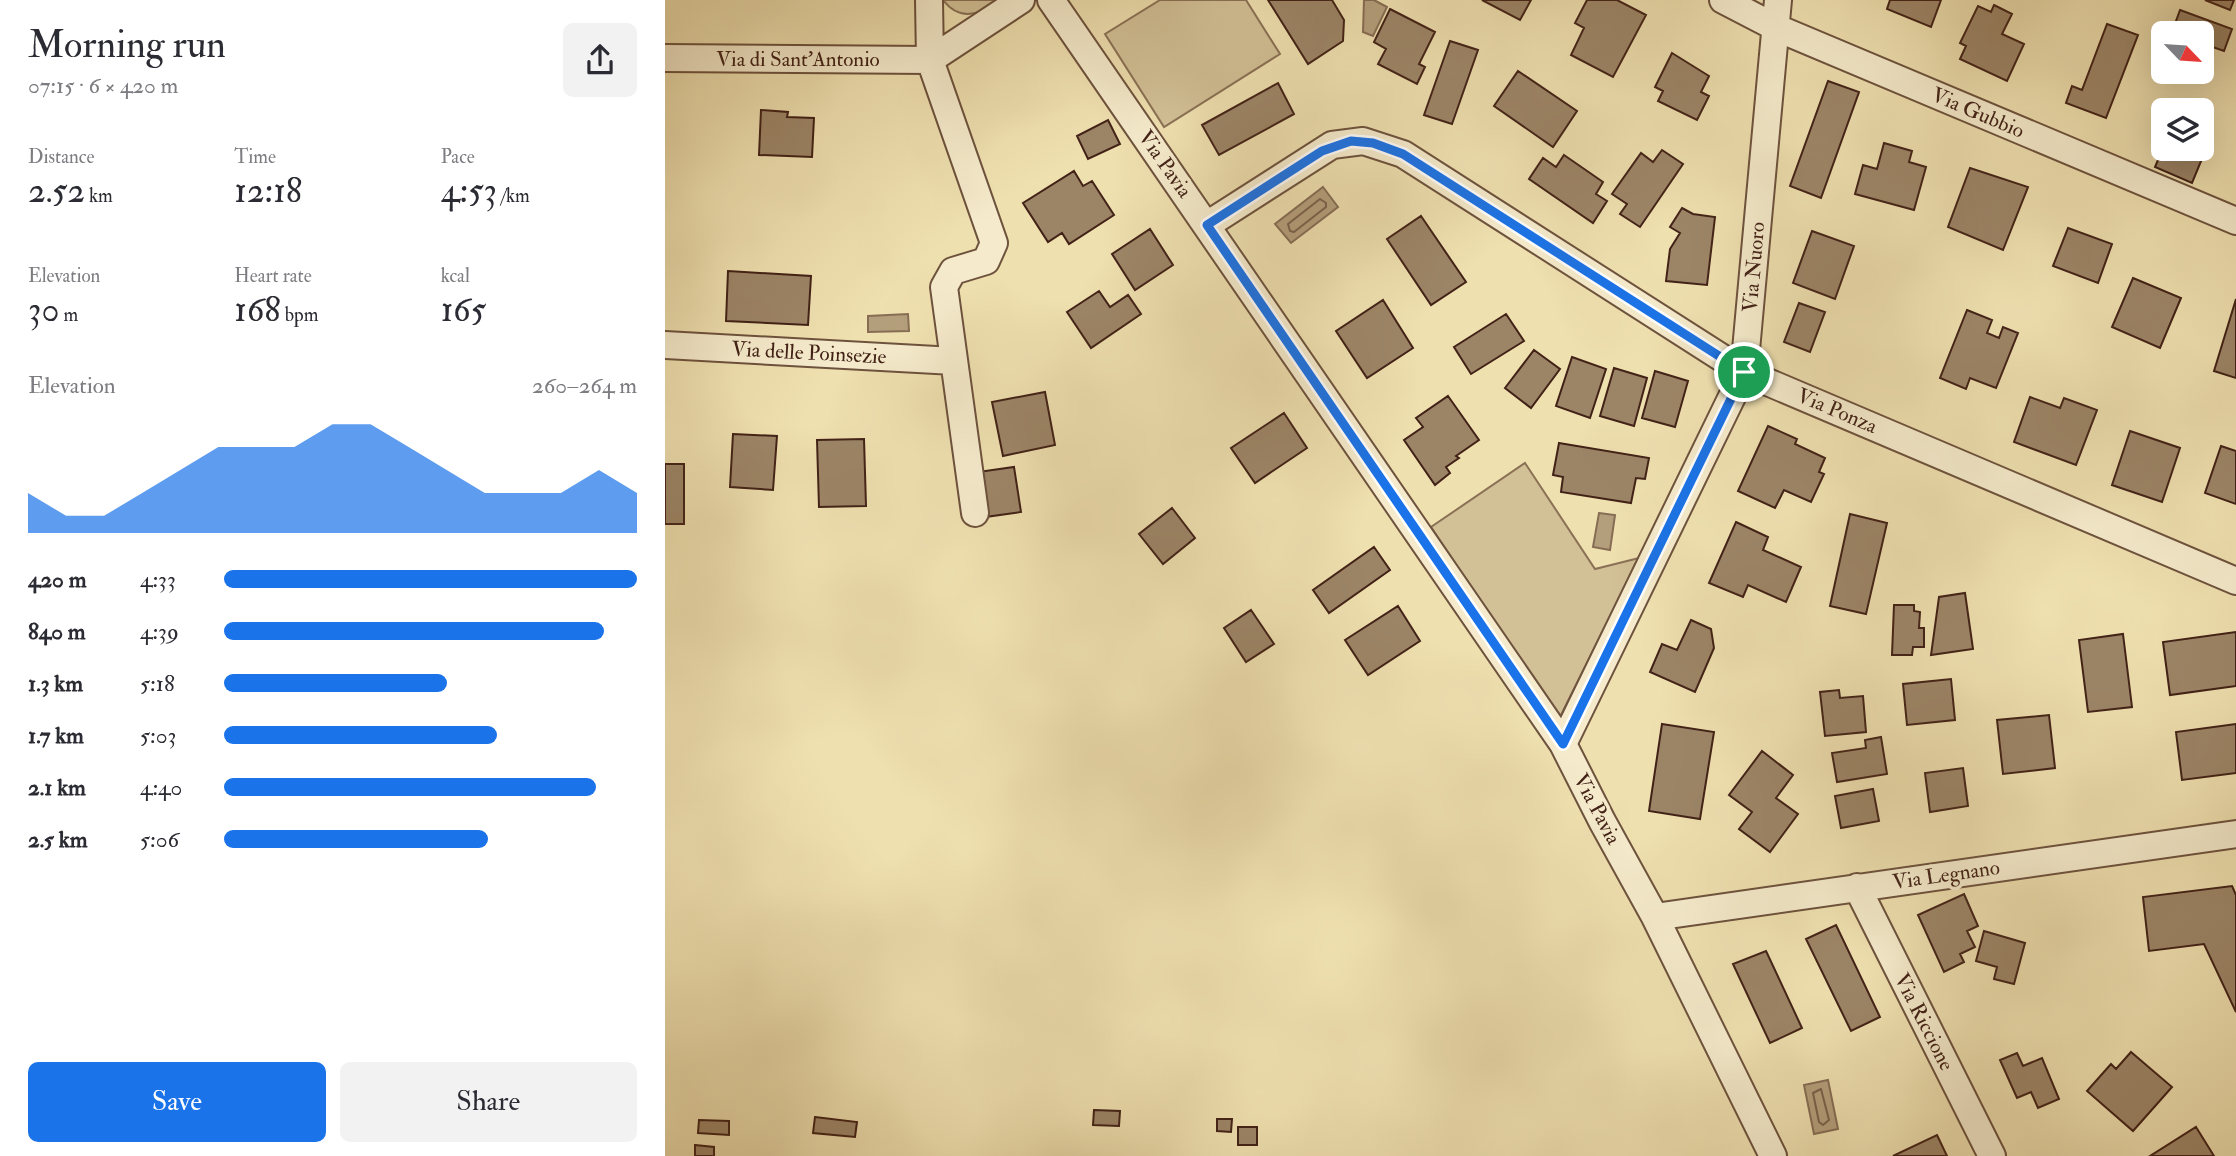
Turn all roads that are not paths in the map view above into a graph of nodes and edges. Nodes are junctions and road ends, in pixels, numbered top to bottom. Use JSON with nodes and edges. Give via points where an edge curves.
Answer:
{"nodes":[{"id":1,"x":929,"y":0,"type":"edge"},
{"id":2,"x":1021,"y":0,"type":"edge"},
{"id":3,"x":1051,"y":0,"type":"edge"},
{"id":4,"x":1723,"y":0,"type":"edge"},
{"id":5,"x":1778,"y":0,"type":"edge"},
{"id":6,"x":1777,"y":28,"type":"junction"},
{"id":7,"x":665,"y":58,"type":"edge"},
{"id":8,"x":930,"y":60,"type":"junction"},
{"id":9,"x":2236,"y":221,"type":"edge"},
{"id":10,"x":1207,"y":225,"type":"junction"},
{"id":11,"x":665,"y":345,"type":"edge"},
{"id":12,"x":954,"y":361,"type":"junction"},
{"id":13,"x":1744,"y":372,"type":"junction"},
{"id":14,"x":975,"y":513,"type":"dead end"},
{"id":15,"x":2236,"y":581,"type":"edge"},
{"id":16,"x":1563,"y":744,"type":"junction"},
{"id":17,"x":2236,"y":834,"type":"edge"},
{"id":18,"x":1857,"y":887,"type":"junction"},
{"id":19,"x":1655,"y":917,"type":"junction"},
{"id":20,"x":1773,"y":1156,"type":"edge"},
{"id":21,"x":1992,"y":1156,"type":"edge"}],
"edges":[{"from":1,"to":8,"type":"street"},
{"from":2,"to":8,"type":"street"},
{"from":3,"to":10,"type":"street","name":"Via Pavia"},
{"from":4,"to":6,"type":"street","name":"Via Gubbio"},
{"from":5,"to":6,"type":"street","name":"Via Nuoro"},
{"from":6,"to":9,"type":"street","name":"Via Gubbio"},
{"from":6,"to":13,"type":"street","name":"Via Nuoro"},
{"from":7,"to":8,"type":"street","name":"Via di Sant'Antonio"},
{"from":8,"to":12,"type":"street","via":[[994,243],[986,261],[959,268],[946,281]]},
{"from":10,"to":13,"type":"street","name":"Via Ponza","via":[[1332,145],[1363,141],[1385,146]]},
{"from":10,"to":16,"type":"street","name":"Via Pavia"},
{"from":11,"to":12,"type":"street","name":"Via delle Poinsezie"},
{"from":12,"to":14,"type":"street"},
{"from":13,"to":15,"type":"street","name":"Via Ponza"},
{"from":13,"to":16,"type":"street","name":"Via Nuoro"},
{"from":16,"to":19,"type":"street","name":"Via Pavia"},
{"from":17,"to":18,"type":"street","name":"Via Legnano"},
{"from":18,"to":19,"type":"street","name":"Via Legnano"},
{"from":18,"to":21,"type":"street","name":"Via Riccione"},
{"from":19,"to":20,"type":"street","name":"Via Pavia"}]}
